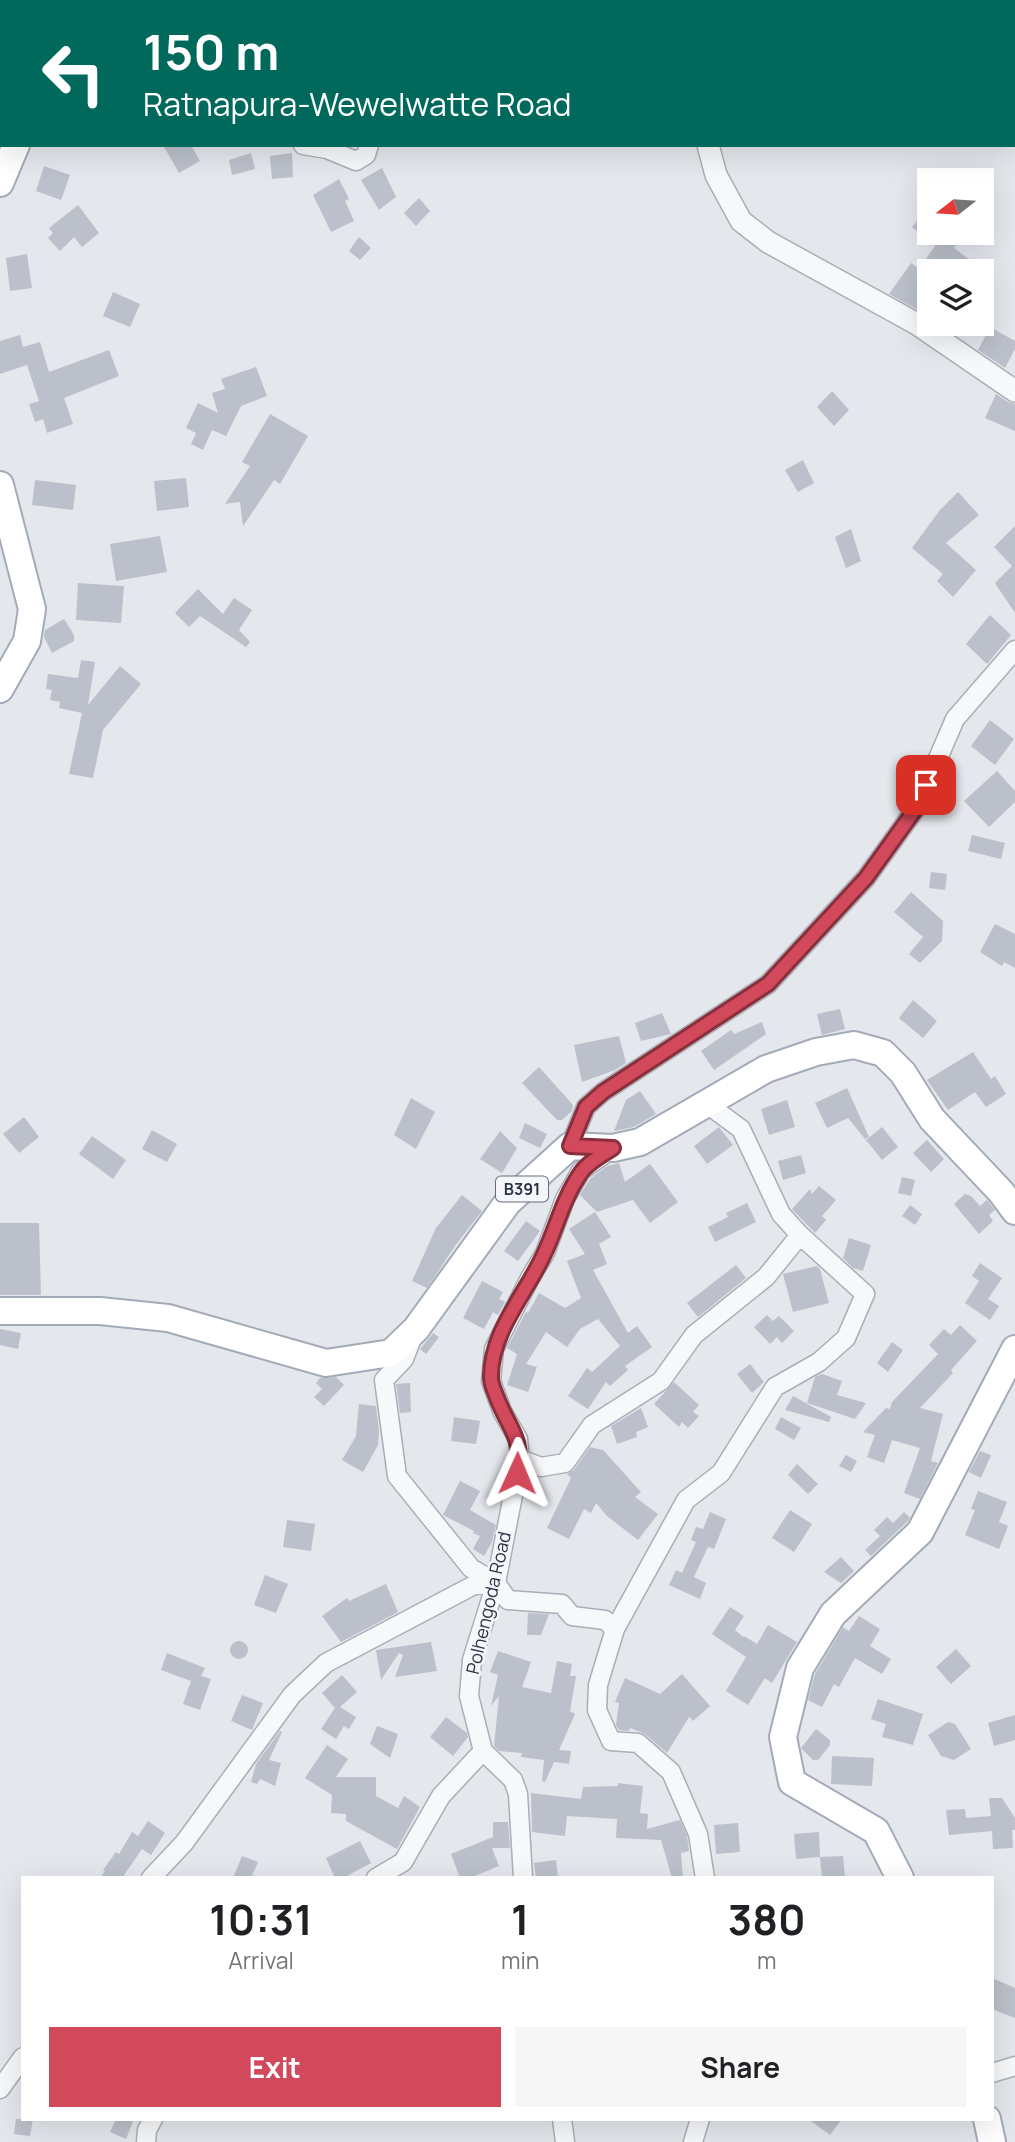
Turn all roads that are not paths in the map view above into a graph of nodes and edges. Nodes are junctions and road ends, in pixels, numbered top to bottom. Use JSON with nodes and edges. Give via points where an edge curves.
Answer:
{"nodes":[{"id":1,"x":15,"y":147,"type":"edge"},
{"id":2,"x":315,"y":147,"type":"edge"},
{"id":3,"x":368,"y":147,"type":"edge"},
{"id":4,"x":709,"y":147,"type":"edge"},
{"id":5,"x":0,"y":183,"type":"edge"},
{"id":6,"x":1015,"y":391,"type":"edge"},
{"id":7,"x":0,"y":485,"type":"edge"},
{"id":8,"x":1015,"y":650,"type":"edge"},
{"id":9,"x":0,"y":689,"type":"edge"},
{"id":10,"x":707,"y":1104,"type":"junction"},
{"id":11,"x":570,"y":1146,"type":"junction"},
{"id":12,"x":613,"y":1148,"type":"junction"},
{"id":13,"x":1015,"y":1211,"type":"edge"},
{"id":14,"x":800,"y":1235,"type":"junction"},
{"id":15,"x":0,"y":1311,"type":"edge"},
{"id":16,"x":416,"y":1329,"type":"junction"},
{"id":17,"x":1015,"y":1349,"type":"edge"},
{"id":18,"x":520,"y":1459,"type":"junction"},
{"id":19,"x":496,"y":1583,"type":"junction"},
{"id":20,"x":615,"y":1629,"type":"junction"},
{"id":21,"x":483,"y":1751,"type":"junction"},
{"id":22,"x":153,"y":1876,"type":"edge"},
{"id":23,"x":379,"y":1876,"type":"edge"},
{"id":24,"x":523,"y":1876,"type":"edge"},
{"id":25,"x":705,"y":1876,"type":"edge"},
{"id":26,"x":899,"y":1876,"type":"edge"},
{"id":27,"x":21,"y":2060,"type":"edge"},
{"id":28,"x":1015,"y":2066,"type":"edge"},
{"id":29,"x":994,"y":2072,"type":"edge"},
{"id":30,"x":0,"y":2089,"type":"edge"},
{"id":31,"x":152,"y":2121,"type":"edge"},
{"id":32,"x":562,"y":2121,"type":"edge"},
{"id":33,"x":699,"y":2121,"type":"edge"},
{"id":34,"x":987,"y":2121,"type":"edge"},
{"id":35,"x":146,"y":2142,"type":"edge"},
{"id":36,"x":565,"y":2142,"type":"edge"},
{"id":37,"x":693,"y":2142,"type":"edge"},
{"id":38,"x":992,"y":2142,"type":"edge"}],
"edges":[{"from":1,"to":5,"type":"main road"},
{"from":2,"to":3,"type":"street","via":[[356,161],[366,155]]},
{"from":4,"to":6,"type":"street","via":[[716,174],[741,221],[768,242],[917,324]]},
{"from":7,"to":9,"type":"main road","via":[[32,609],[27,641]]},
{"from":8,"to":11,"type":"street","via":[[955,719],[917,807],[866,878],[768,984],[586,1107]]},
{"from":10,"to":12,"type":"main road","via":[[640,1142]]},
{"from":10,"to":13,"type":"main road","via":[[766,1069],[816,1052],[854,1045],[883,1053],[932,1119]]},
{"from":10,"to":14,"type":"street","via":[[741,1129],[781,1214]]},
{"from":11,"to":12,"type":"main road"},
{"from":11,"to":16,"type":"main road","number":"B391","via":[[508,1202]]},
{"from":12,"to":18,"type":"street","name":"Polhengoda Road","via":[[576,1180],[545,1253],[494,1349],[491,1381],[518,1439]]},
{"from":14,"to":18,"type":"street","via":[[766,1277],[694,1335],[662,1381],[592,1425],[565,1463],[541,1467]]},
{"from":14,"to":20,"type":"street","via":[[865,1294],[846,1338],[819,1363],[775,1387],[720,1473],[686,1500]]},
{"from":15,"to":16,"type":"main road","number":"B391","via":[[100,1311],[168,1318],[326,1363],[391,1353]]},
{"from":16,"to":19,"type":"street","via":[[404,1359],[384,1380],[397,1476],[471,1569]]},
{"from":17,"to":26,"type":"main road","via":[[920,1532],[833,1614],[800,1668],[783,1737],[792,1782],[876,1830]]},
{"from":18,"to":19,"type":"street","name":"Polhengoda Road"},
{"from":19,"to":20,"type":"street","via":[[508,1600],[562,1604],[572,1615],[605,1620]]},
{"from":19,"to":21,"type":"street","name":"Polhengoda Road","via":[[472,1660],[469,1696]]},
{"from":19,"to":22,"type":"street","via":[[474,1585],[326,1663],[292,1695],[184,1843]]},
{"from":20,"to":25,"type":"street","via":[[598,1685],[597,1710],[611,1741],[638,1743],[671,1772],[698,1834]]},
{"from":21,"to":23,"type":"street","via":[[441,1796],[403,1862]]},
{"from":21,"to":24,"type":"street","via":[[513,1780],[518,1794]]},
{"from":27,"to":30,"type":"street"},
{"from":28,"to":29,"type":"street"},
{"from":31,"to":35,"type":"street"},
{"from":32,"to":36,"type":"street"},
{"from":33,"to":37,"type":"street"},
{"from":34,"to":38,"type":"main road"}]}
